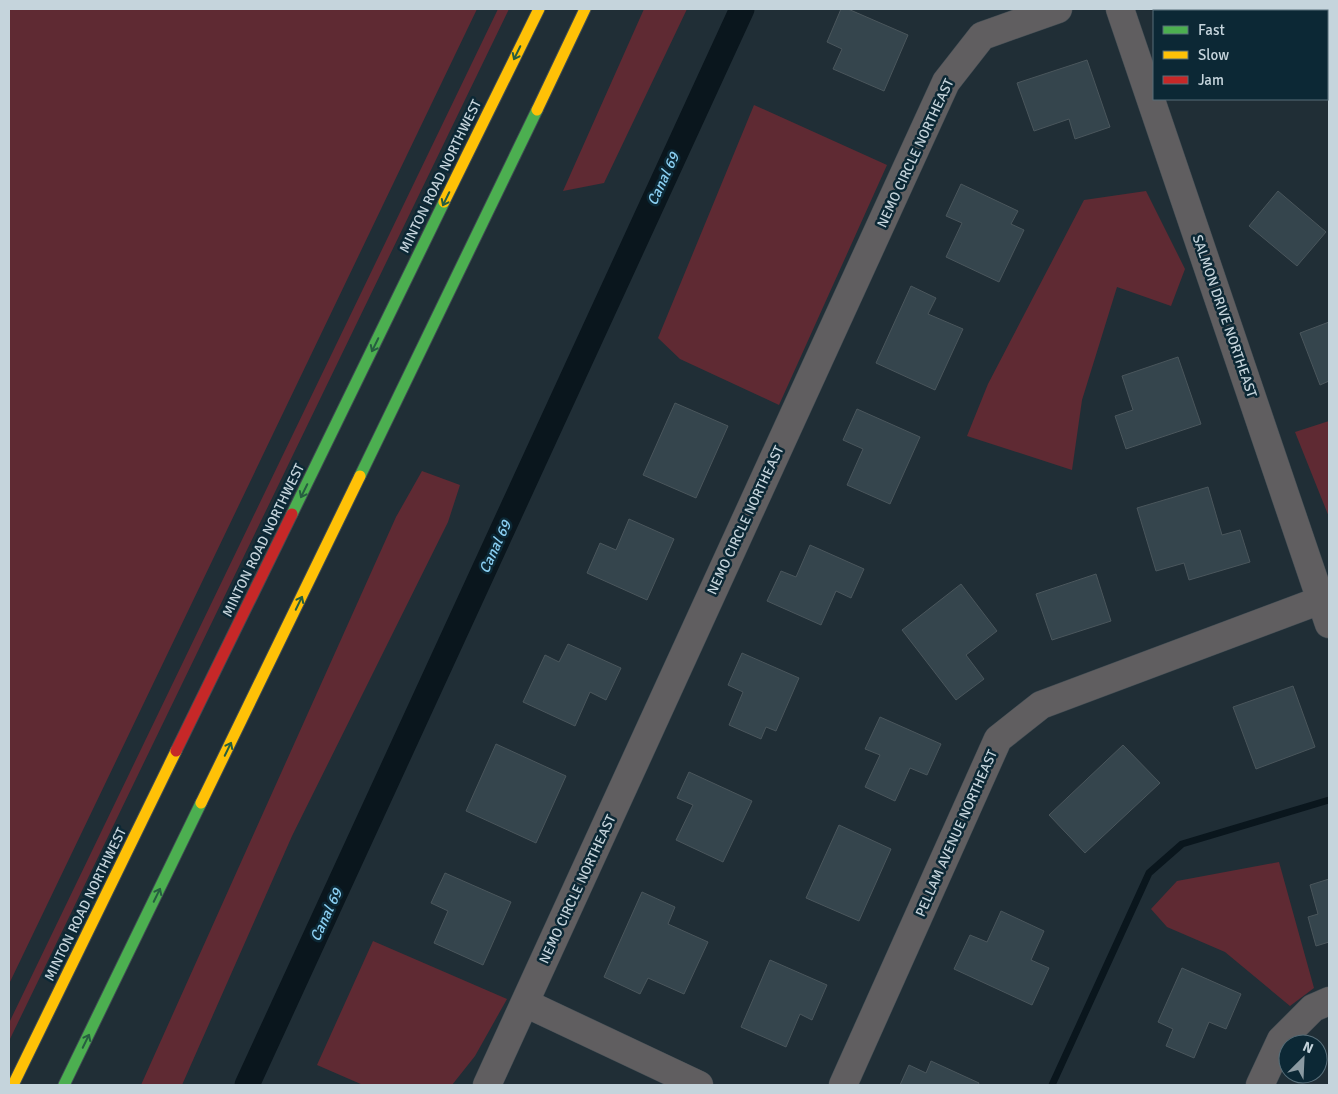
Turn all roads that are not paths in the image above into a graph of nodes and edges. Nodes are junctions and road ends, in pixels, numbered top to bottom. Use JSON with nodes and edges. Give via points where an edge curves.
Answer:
{"nodes":[{"id":1,"x":539,"y":9,"type":"edge"},
{"id":2,"x":585,"y":9,"type":"edge"},
{"id":3,"x":1058,"y":9,"type":"edge"},
{"id":4,"x":1120,"y":9,"type":"edge"},
{"id":5,"x":1325,"y":612,"type":"edge"},
{"id":6,"x":1329,"y":1001,"type":"edge"},
{"id":7,"x":525,"y":1003,"type":"junction"},
{"id":8,"x":14,"y":1085,"type":"edge"},
{"id":9,"x":64,"y":1085,"type":"edge"},
{"id":10,"x":487,"y":1085,"type":"edge"},
{"id":11,"x":699,"y":1085,"type":"edge"},
{"id":12,"x":843,"y":1085,"type":"edge"},
{"id":13,"x":1260,"y":1085,"type":"edge"}],
"edges":[{"from":1,"to":8,"type":"main road","name":"MINTON ROAD NORTHWEST","one_way":true},
{"from":9,"to":2,"type":"main road","one_way":true},
{"from":3,"to":7,"type":"street","name":"NEMO CIRCLE NORTHEAST","via":[[982,36],[946,82]]},
{"from":4,"to":5,"type":"street","name":"SALMON DRIVE NORTHEAST"},
{"from":5,"to":12,"type":"street","name":"PELLAM AVENUE NORTHEAST","via":[[1041,705],[998,739]]},
{"from":6,"to":13,"type":"street","via":[[1313,1008],[1280,1040]]},
{"from":7,"to":10,"type":"street","name":"NEMO CIRCLE NORTHEAST"},
{"from":7,"to":11,"type":"street"}]}
